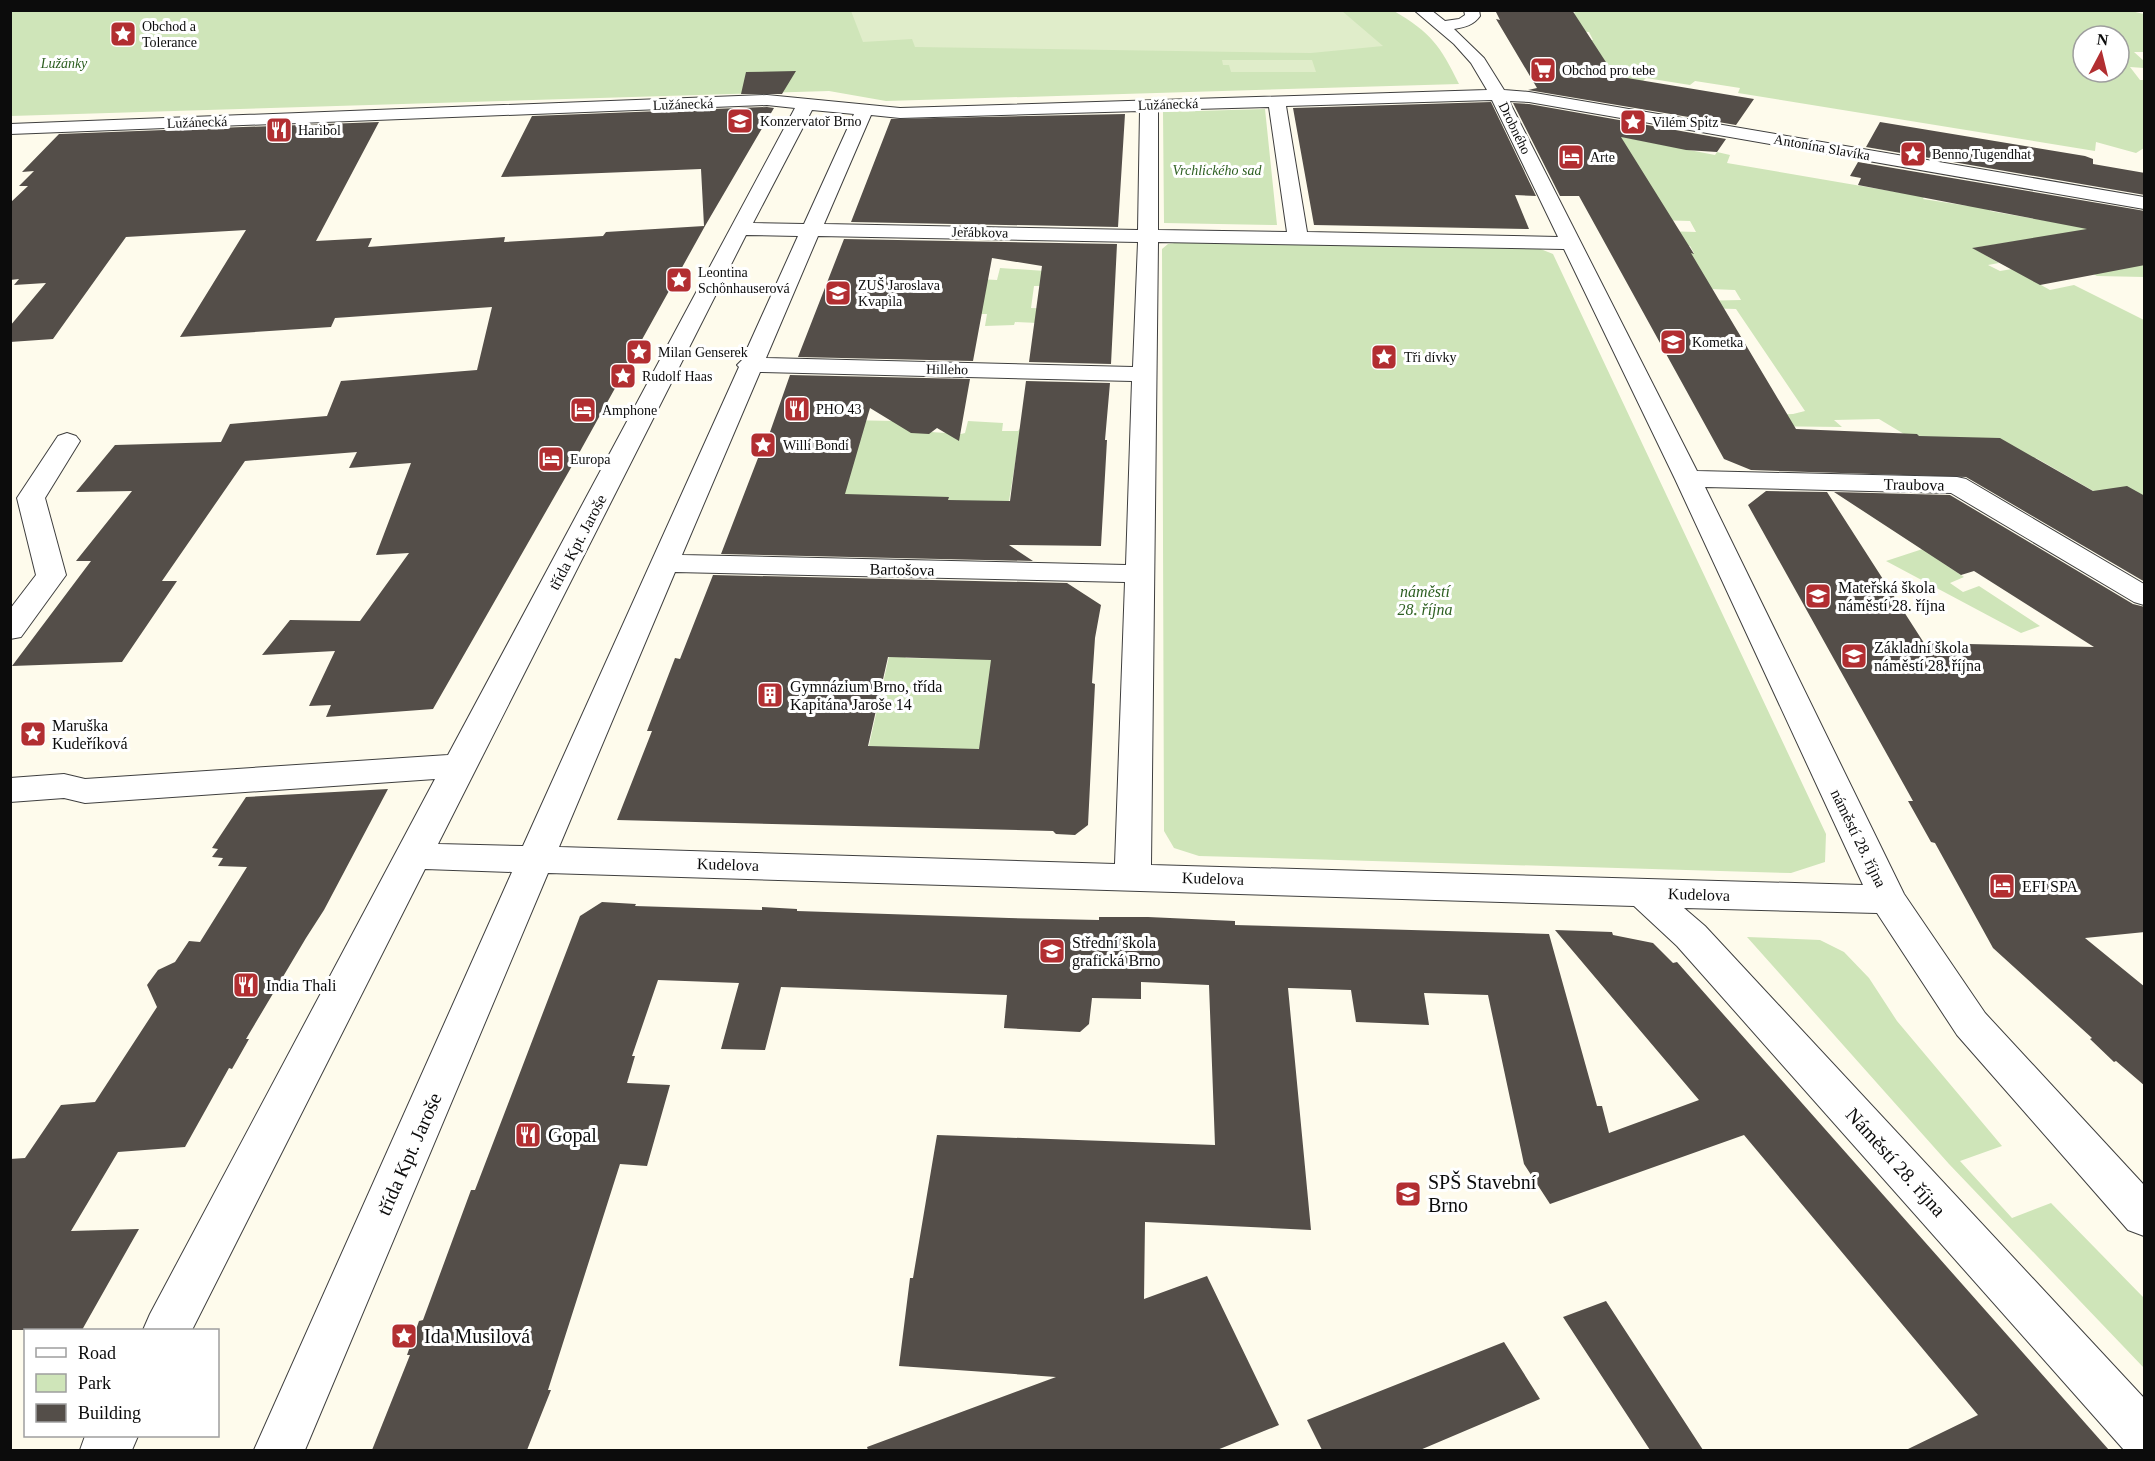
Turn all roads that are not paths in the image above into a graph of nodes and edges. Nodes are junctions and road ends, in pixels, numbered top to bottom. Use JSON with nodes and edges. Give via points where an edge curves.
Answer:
{"nodes":[{"id":1,"x":1421,"y":10,"type":"edge"},
{"id":2,"x":1471,"y":10,"type":"edge"},
{"id":3,"x":1443,"y":26,"type":"junction"},
{"id":4,"x":1498,"y":95,"type":"junction"},
{"id":5,"x":1277,"y":101,"type":"junction"},
{"id":6,"x":807,"y":104,"type":"junction"},
{"id":7,"x":1149,"y":105,"type":"junction"},
{"id":8,"x":864,"y":111,"type":"junction"},
{"id":9,"x":10,"y":129,"type":"edge"},
{"id":10,"x":2145,"y":203,"type":"edge"},
{"id":11,"x":741,"y":229,"type":"junction"},
{"id":12,"x":812,"y":229,"type":"junction"},
{"id":13,"x":1148,"y":234,"type":"junction"},
{"id":14,"x":1298,"y":237,"type":"junction"},
{"id":15,"x":1569,"y":243,"type":"junction"},
{"id":16,"x":749,"y":365,"type":"junction"},
{"id":17,"x":1144,"y":374,"type":"junction"},
{"id":18,"x":67,"y":441,"type":"dead end"},
{"id":19,"x":1688,"y":479,"type":"junction"},
{"id":20,"x":665,"y":563,"type":"junction"},
{"id":21,"x":1139,"y":574,"type":"junction"},
{"id":22,"x":2145,"y":596,"type":"edge"},
{"id":23,"x":10,"y":630,"type":"edge"},
{"id":24,"x":460,"y":766,"type":"junction"},
{"id":25,"x":10,"y":790,"type":"edge"},
{"id":26,"x":414,"y":856,"type":"junction"},
{"id":27,"x":538,"y":858,"type":"junction"},
{"id":28,"x":1133,"y":875,"type":"junction"},
{"id":29,"x":1643,"y":893,"type":"junction"},
{"id":30,"x":1888,"y":900,"type":"junction"},
{"id":31,"x":2145,"y":1216,"type":"edge"},
{"id":32,"x":168,"y":1329,"type":"edge"},
{"id":33,"x":2145,"y":1435,"type":"edge"},
{"id":34,"x":279,"y":1450,"type":"edge"}],
"edges":[{"from":1,"to":3,"type":"street","name":"Drobného"},
{"from":2,"to":3,"type":"street","via":[[1473,16],[1463,23]]},
{"from":3,"to":4,"type":"street","name":"Drobného","via":[[1478,61]]},
{"from":4,"to":5,"type":"street","name":"Lužánecká"},
{"from":4,"to":10,"type":"street","name":"Antonína Slavíka","via":[[1541,99]]},
{"from":4,"to":15,"type":"street","name":"Drobného"},
{"from":5,"to":7,"type":"street","name":"Lužánecká"},
{"from":5,"to":14,"type":"street"},
{"from":6,"to":8,"type":"street","name":"Lužánecká"},
{"from":6,"to":9,"type":"street","name":"Lužánecká","via":[[755,101]]},
{"from":6,"to":11,"type":"street","name":"třída Kpt. Jaroše"},
{"from":7,"to":8,"type":"street","name":"Lužánecká"},
{"from":7,"to":13,"type":"street"},
{"from":8,"to":12,"type":"street","name":"třída Kpt. Jaroše"},
{"from":11,"to":12,"type":"street"},
{"from":11,"to":24,"type":"street","name":"třída Kpt. Jaroše"},
{"from":12,"to":13,"type":"street","name":"Jeřábkova"},
{"from":12,"to":16,"type":"street","name":"třída Kpt. Jaroše"},
{"from":13,"to":14,"type":"street"},
{"from":13,"to":17,"type":"street"},
{"from":14,"to":15,"type":"street"},
{"from":15,"to":19,"type":"street","name":"náměstí 28. října"},
{"from":16,"to":17,"type":"street","name":"Hilleho"},
{"from":16,"to":20,"type":"street","name":"třída Kpt. Jaroše"},
{"from":17,"to":21,"type":"street"},
{"from":18,"to":23,"type":"street","via":[[31,498],[51,575]]},
{"from":19,"to":22,"type":"street","name":"Traubova","via":[[1957,485]]},
{"from":19,"to":30,"type":"street","name":"náměstí 28. října"},
{"from":20,"to":21,"type":"street","name":"Bartošova"},
{"from":20,"to":27,"type":"street","name":"třída Kpt. Jaroše"},
{"from":21,"to":28,"type":"street"},
{"from":24,"to":25,"type":"street","via":[[85,791],[64,786]]},
{"from":24,"to":26,"type":"street","name":"třída Kpt. Jaroše"},
{"from":26,"to":27,"type":"street"},
{"from":26,"to":32,"type":"street","name":"třída Kpt. Jaroše"},
{"from":27,"to":28,"type":"street","name":"Kudelova"},
{"from":27,"to":34,"type":"street","name":"třída Kpt. Jaroše"},
{"from":28,"to":29,"type":"street","name":"Kudelova"},
{"from":29,"to":30,"type":"street","name":"Kudelova"},
{"from":29,"to":33,"type":"street","name":"Náměstí 28. října","via":[[1691,936]]},
{"from":30,"to":31,"type":"street","name":"Náměstí 28. října","via":[[1971,1024]]}]}
